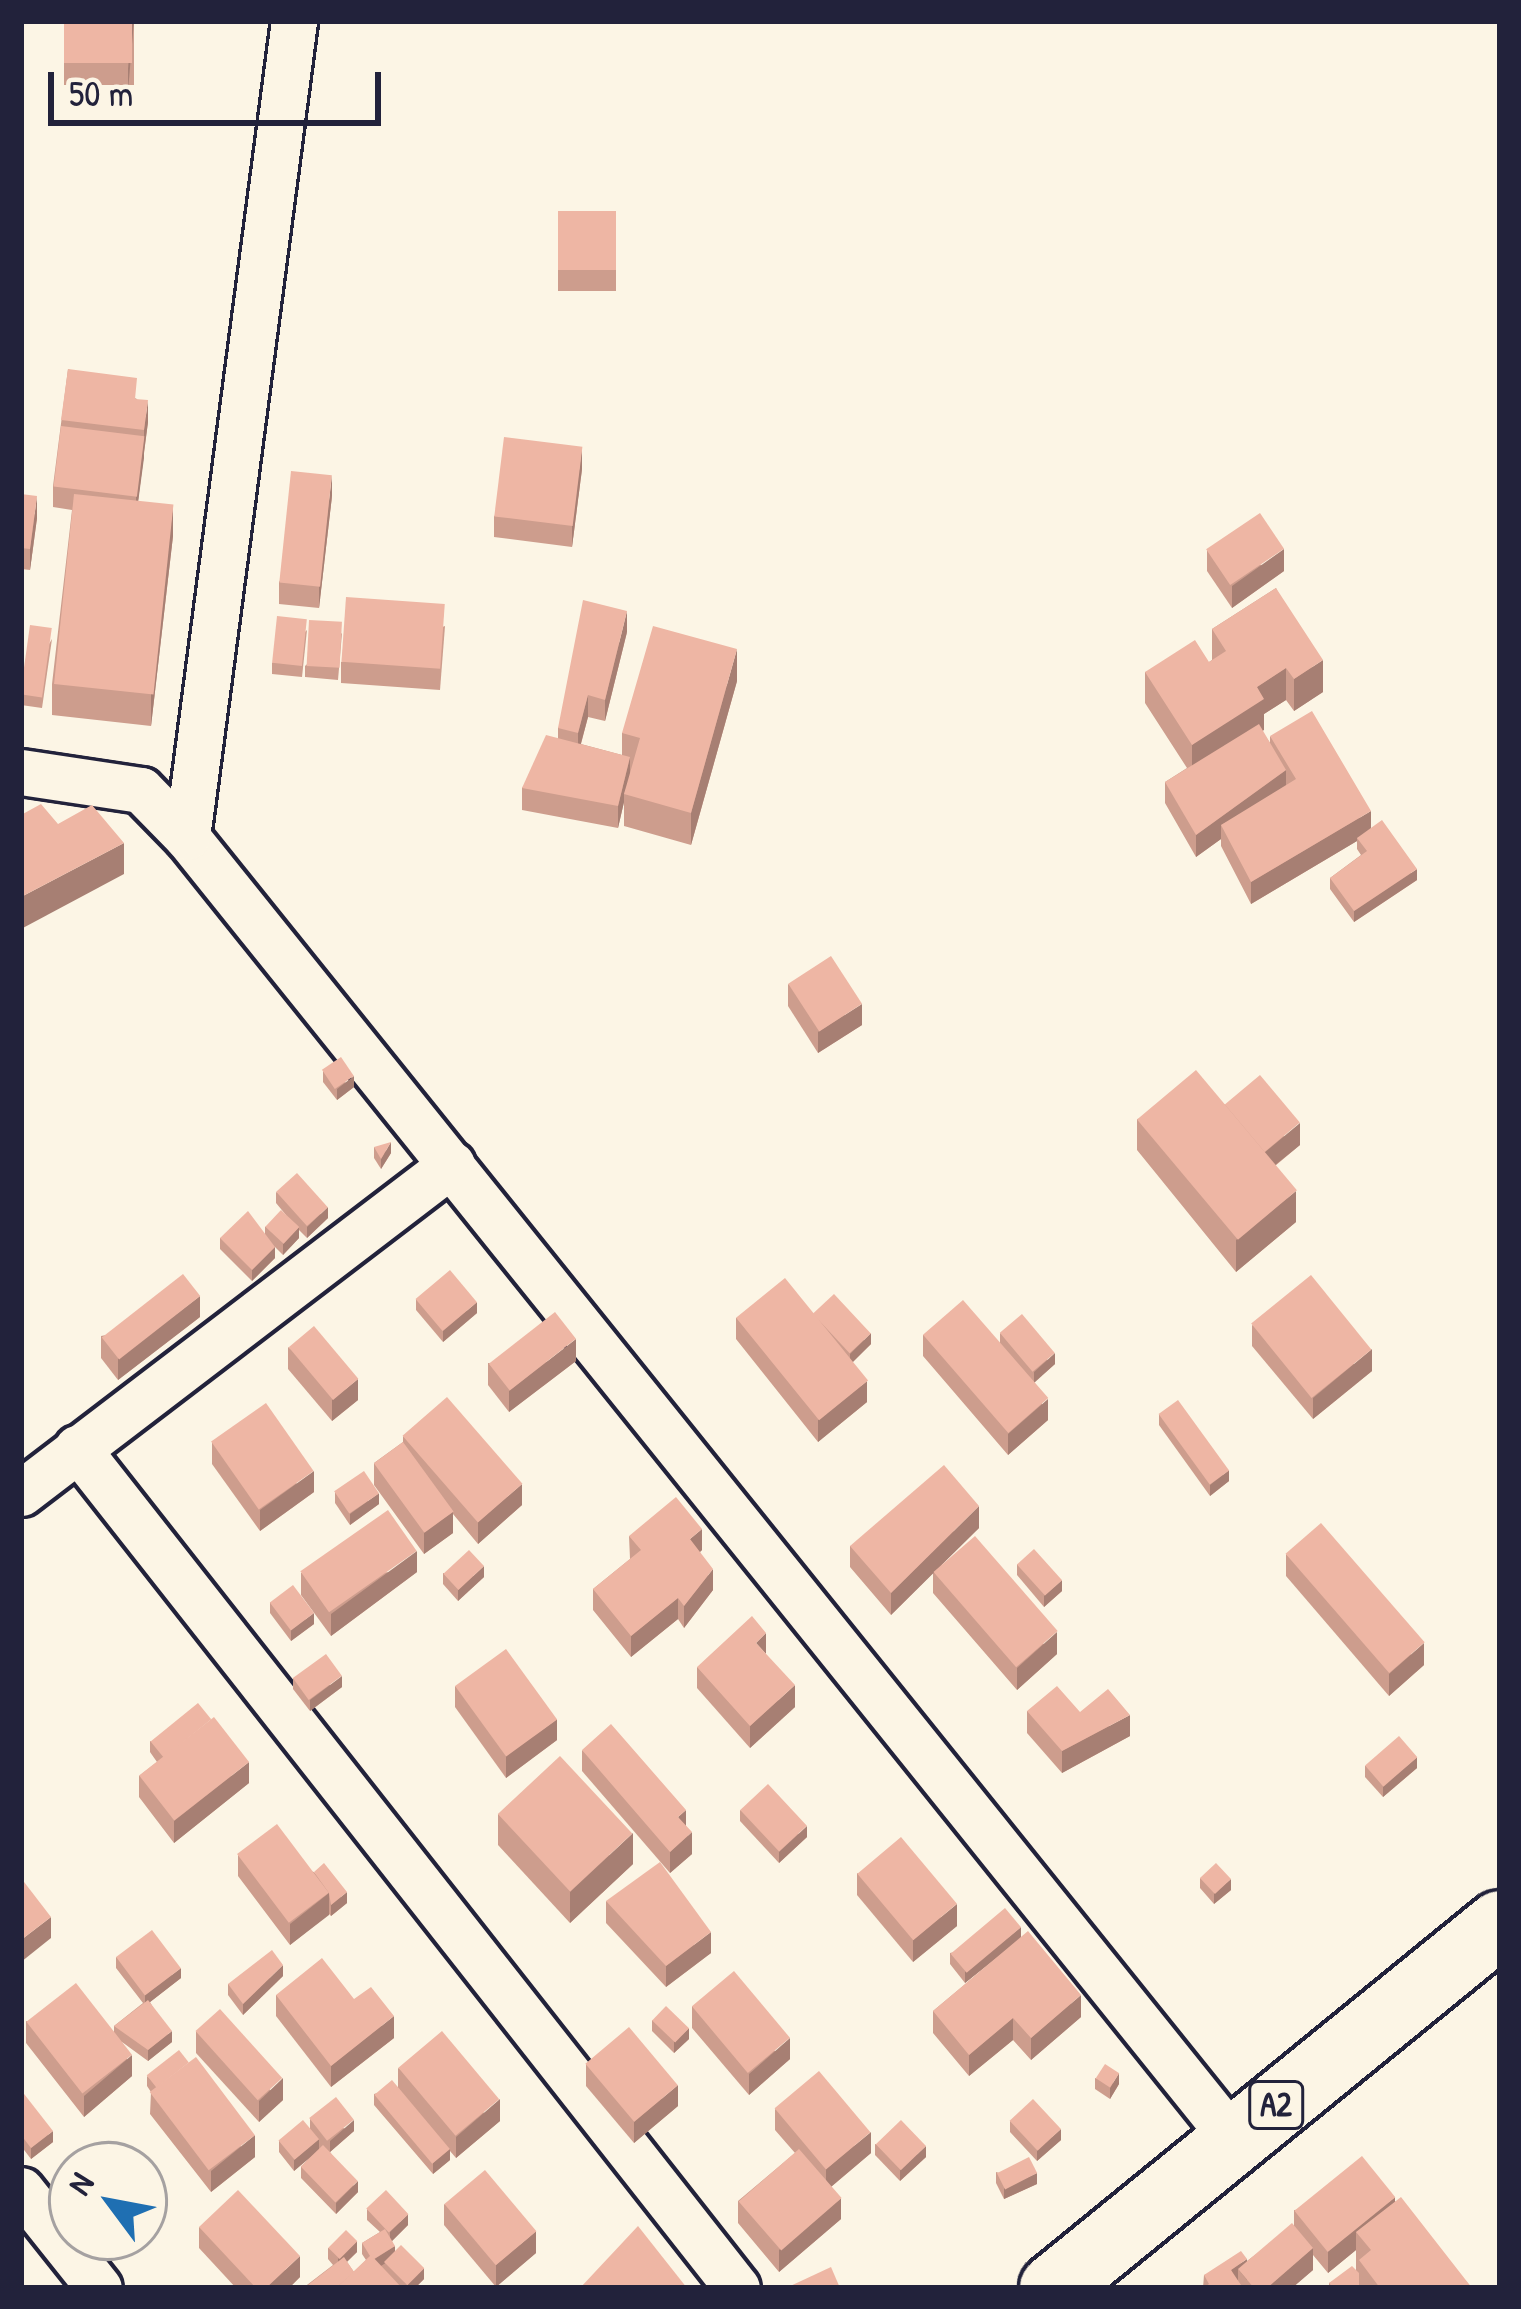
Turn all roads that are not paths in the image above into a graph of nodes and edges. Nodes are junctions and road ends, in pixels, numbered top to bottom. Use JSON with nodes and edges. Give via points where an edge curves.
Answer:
{"nodes":[{"id":1,"x":294,"y":21,"type":"edge"},
{"id":2,"x":21,"y":772,"type":"edge"},
{"id":3,"x":187,"y":837,"type":"junction"},
{"id":4,"x":452,"y":1164,"type":"junction"},
{"id":5,"x":77,"y":1448,"type":"junction"},
{"id":6,"x":21,"y":1492,"type":"edge"},
{"id":7,"x":1500,"y":1924,"type":"edge"},
{"id":8,"x":1233,"y":2139,"type":"junction"},
{"id":9,"x":21,"y":2190,"type":"edge"},
{"id":10,"x":1074,"y":2282,"type":"edge"},
{"id":11,"x":99,"y":2288,"type":"edge"},
{"id":12,"x":737,"y":2288,"type":"edge"}],
"edges":[{"from":1,"to":3,"type":"street"},
{"from":2,"to":3,"type":"street","via":[[141,790]]},
{"from":3,"to":4,"type":"street"},
{"from":4,"to":5,"type":"street"},
{"from":4,"to":8,"type":"street"},
{"from":5,"to":6,"type":"street"},
{"from":5,"to":12,"type":"street"},
{"from":7,"to":8,"type":"main road","number":"A2"},
{"from":8,"to":10,"type":"main road","number":"A2"},
{"from":9,"to":11,"type":"street"}]}
